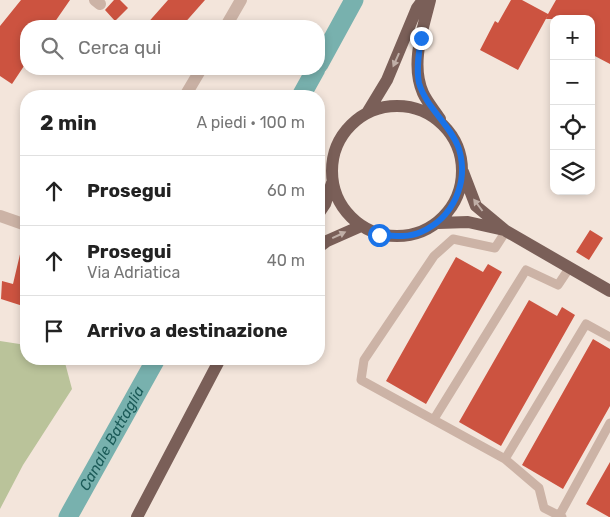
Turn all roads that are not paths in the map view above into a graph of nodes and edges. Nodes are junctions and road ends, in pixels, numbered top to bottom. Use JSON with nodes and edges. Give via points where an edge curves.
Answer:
{"nodes":[{"id":1,"x":241,"y":0,"type":"edge"},
{"id":2,"x":423,"y":0,"type":"edge"},
{"id":3,"x":430,"y":0,"type":"edge"},
{"id":4,"x":229,"y":20,"type":"edge"},
{"id":5,"x":197,"y":75,"type":"edge"},
{"id":6,"x":189,"y":90,"type":"edge"},
{"id":7,"x":367,"y":113,"type":"junction"},
{"id":8,"x":448,"y":130,"type":"junction"},
{"id":9,"x":462,"y":171,"type":"junction"},
{"id":10,"x":332,"y":183,"type":"junction"},
{"id":11,"x":325,"y":204,"type":"edge"},
{"id":12,"x":0,"y":216,"type":"edge"},
{"id":13,"x":20,"y":223,"type":"edge"},
{"id":14,"x":438,"y":223,"type":"junction"},
{"id":15,"x":361,"y":226,"type":"junction"},
{"id":16,"x":506,"y":230,"type":"junction"},
{"id":17,"x":325,"y":244,"type":"edge"},
{"id":18,"x":570,"y":268,"type":"junction"},
{"id":19,"x":610,"y":291,"type":"edge"},
{"id":20,"x":610,"y":337,"type":"edge"},
{"id":21,"x":217,"y":365,"type":"edge"},
{"id":22,"x":434,"y":419,"type":"junction"},
{"id":23,"x":610,"y":423,"type":"edge"},
{"id":24,"x":505,"y":459,"type":"junction"},
{"id":25,"x":560,"y":516,"type":"edge"},
{"id":26,"x":137,"y":517,"type":"edge"}],
"edges":[{"from":1,"to":4,"type":"street"},
{"from":2,"to":7,"type":"main road","one_way":true,"via":[[387,80]]},
{"from":3,"to":8,"type":"main road","via":[[419,52],[419,82]]},
{"from":5,"to":6,"type":"street"},
{"from":7,"to":8,"type":"main road","via":[[388,106],[410,107],[431,115]]},
{"from":7,"to":10,"type":"main road","via":[[350,126],[338,142],[332,162]]},
{"from":8,"to":9,"type":"main road","via":[[458,149]]},
{"from":9,"to":14,"type":"main road","via":[[460,190]]},
{"from":16,"to":9,"type":"main road","one_way":true,"via":[[476,206]]},
{"from":10,"to":11,"type":"main road"},
{"from":10,"to":15,"type":"main road","via":[[347,214]]},
{"from":12,"to":13,"type":"street"},
{"from":14,"to":15,"type":"main road","via":[[420,233],[400,237],[379,235]]},
{"from":14,"to":16,"type":"main road","via":[[468,222]]},
{"from":17,"to":15,"type":"main road","one_way":true},
{"from":16,"to":18,"type":"main road"},
{"from":16,"to":22,"type":"lane","via":[[495,248],[454,239],[434,256],[364,360],[361,380]]},
{"from":18,"to":19,"type":"main road"},
{"from":18,"to":22,"type":"lane","via":[[558,285],[526,270]]},
{"from":20,"to":24,"type":"lane","via":[[586,324]]},
{"from":21,"to":26,"type":"main road"},
{"from":22,"to":24,"type":"lane"},
{"from":23,"to":25,"type":"lane"},
{"from":24,"to":25,"type":"lane","via":[[539,488],[544,508]]}]}
